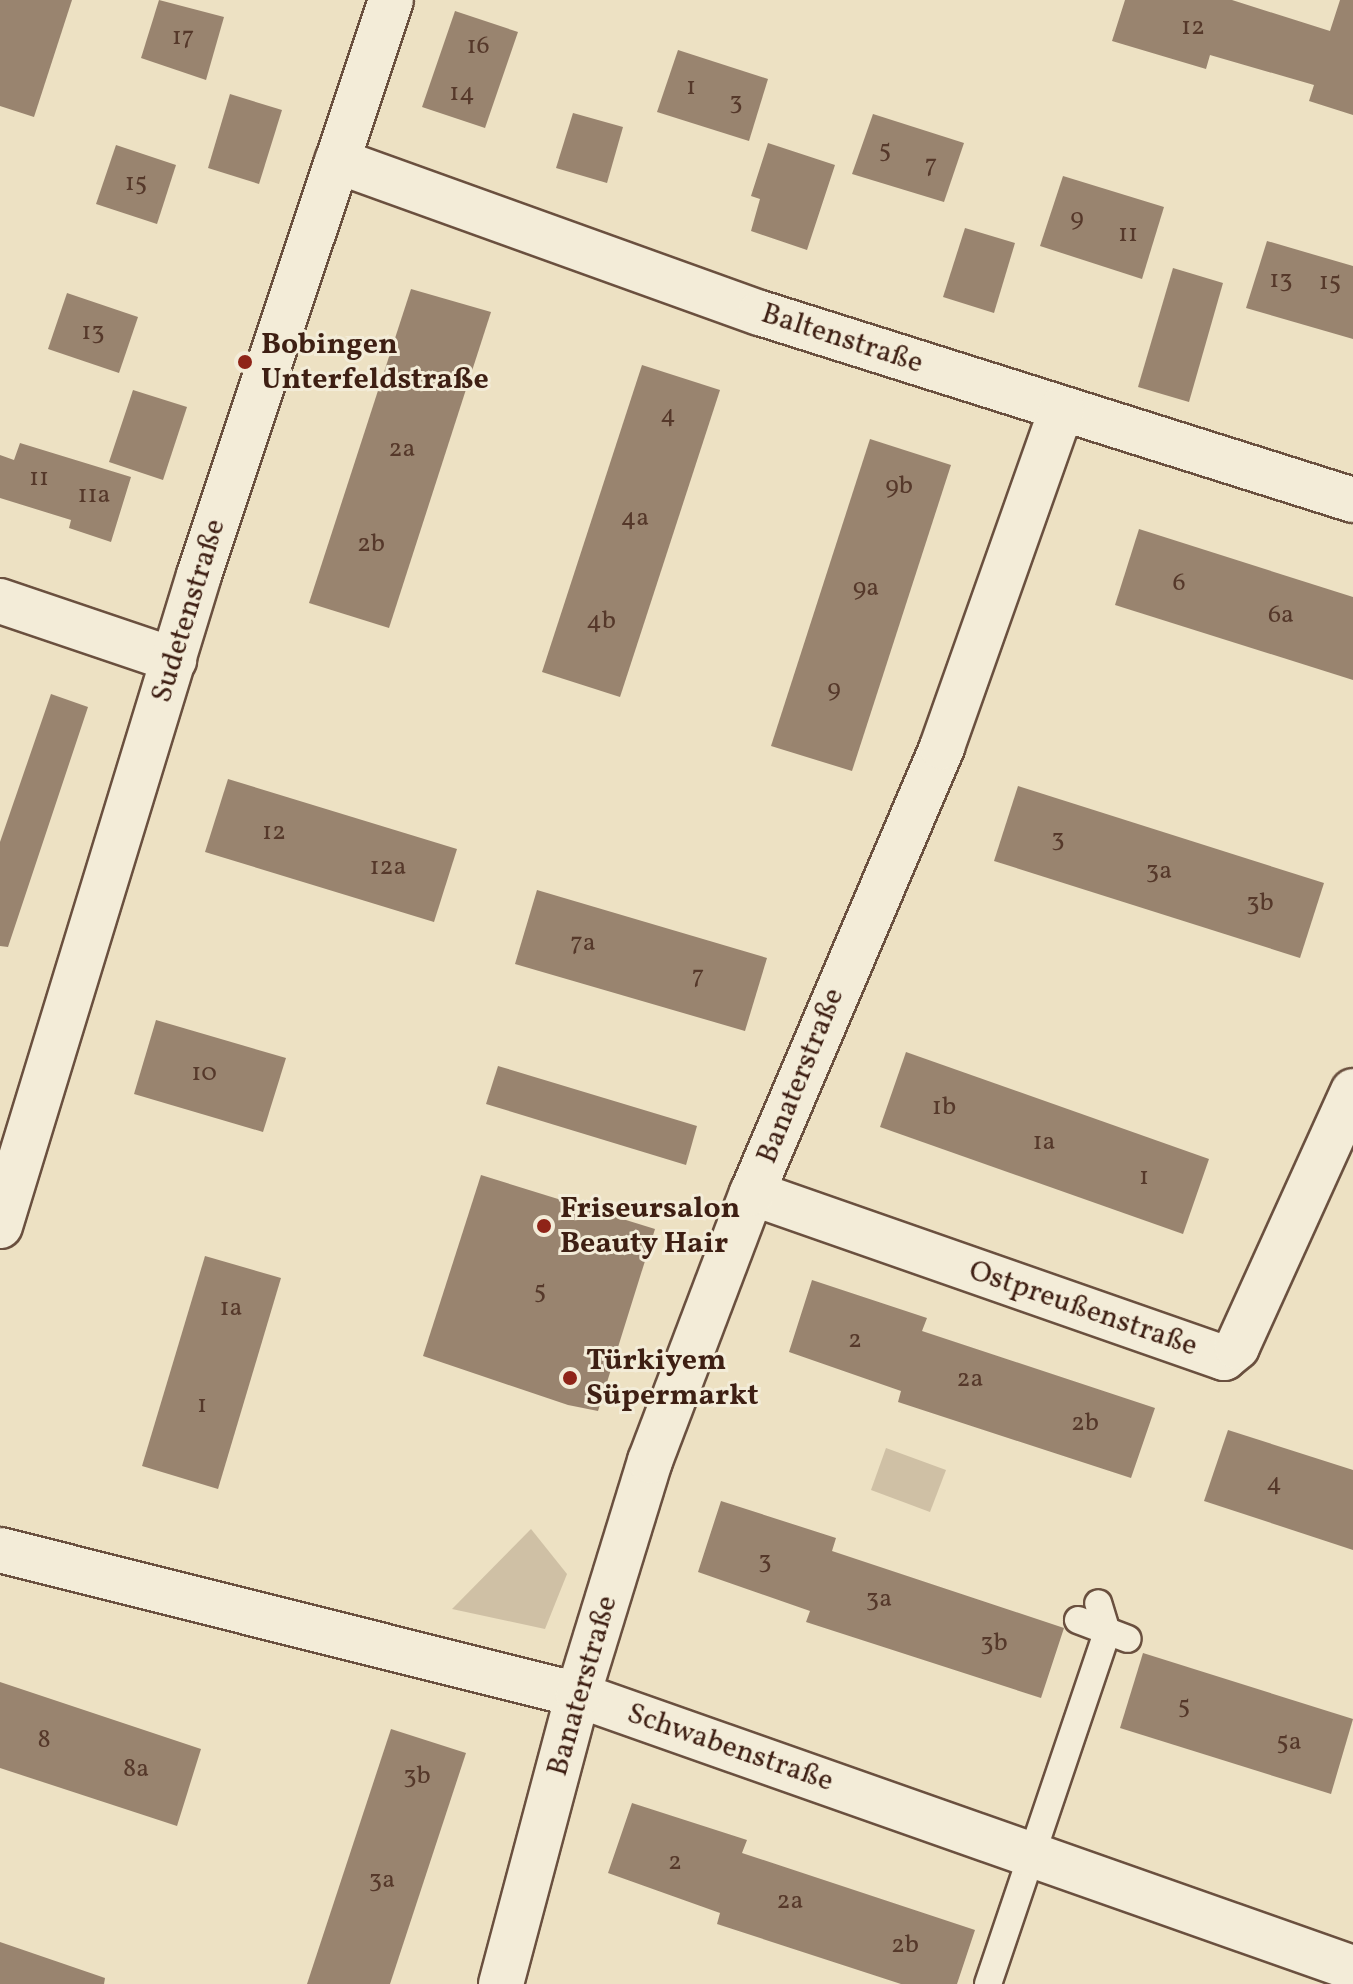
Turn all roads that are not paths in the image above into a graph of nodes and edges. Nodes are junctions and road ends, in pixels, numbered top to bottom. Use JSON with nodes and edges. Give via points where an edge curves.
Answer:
{"nodes":[{"id":1,"x":391,"y":0,"type":"edge"},
{"id":2,"x":337,"y":161,"type":"junction"},
{"id":3,"x":1062,"y":409,"type":"junction"},
{"id":4,"x":1353,"y":500,"type":"edge"},
{"id":5,"x":0,"y":601,"type":"edge"},
{"id":6,"x":174,"y":660,"type":"junction"},
{"id":7,"x":1353,"y":1091,"type":"edge"},
{"id":8,"x":752,"y":1193,"type":"junction"},
{"id":9,"x":0,"y":1226,"type":"edge"},
{"id":10,"x":0,"y":1550,"type":"edge"},
{"id":11,"x":1098,"y":1603,"type":"dead end"},
{"id":12,"x":1078,"y":1620,"type":"dead end"},
{"id":13,"x":1117,"y":1635,"type":"junction"},
{"id":14,"x":578,"y":1695,"type":"junction"},
{"id":15,"x":1032,"y":1853,"type":"junction"},
{"id":16,"x":1353,"y":1968,"type":"edge"},
{"id":17,"x":501,"y":1984,"type":"edge"},
{"id":18,"x":988,"y":1984,"type":"edge"}],
"edges":[{"from":1,"to":2,"type":"street","name":"Sudetenstraße"},
{"from":2,"to":3,"type":"street","name":"Baltenstraße","via":[[760,313]]},
{"from":2,"to":6,"type":"street","name":"Sudetenstraße"},
{"from":3,"to":4,"type":"street","name":"Baltenstraße"},
{"from":3,"to":8,"type":"street","name":"Banaterstraße","via":[[942,747]]},
{"from":5,"to":6,"type":"street"},
{"from":6,"to":9,"type":"street","name":"Sudetenstraße"},
{"from":7,"to":8,"type":"street","name":"Ostpreußenstraße","via":[[1237,1347],[1224,1358]]},
{"from":8,"to":14,"type":"street","name":"Banaterstraße","via":[[650,1461]]},
{"from":10,"to":14,"type":"street","name":"Schwabenstraße"},
{"from":11,"to":13,"type":"lane"},
{"from":12,"to":13,"type":"lane"},
{"from":13,"to":15,"type":"lane"},
{"from":14,"to":15,"type":"street","name":"Schwabenstraße"},
{"from":14,"to":17,"type":"street","name":"Banaterstraße"},
{"from":15,"to":16,"type":"street","name":"Schwabenstraße"},
{"from":15,"to":18,"type":"lane"}]}
